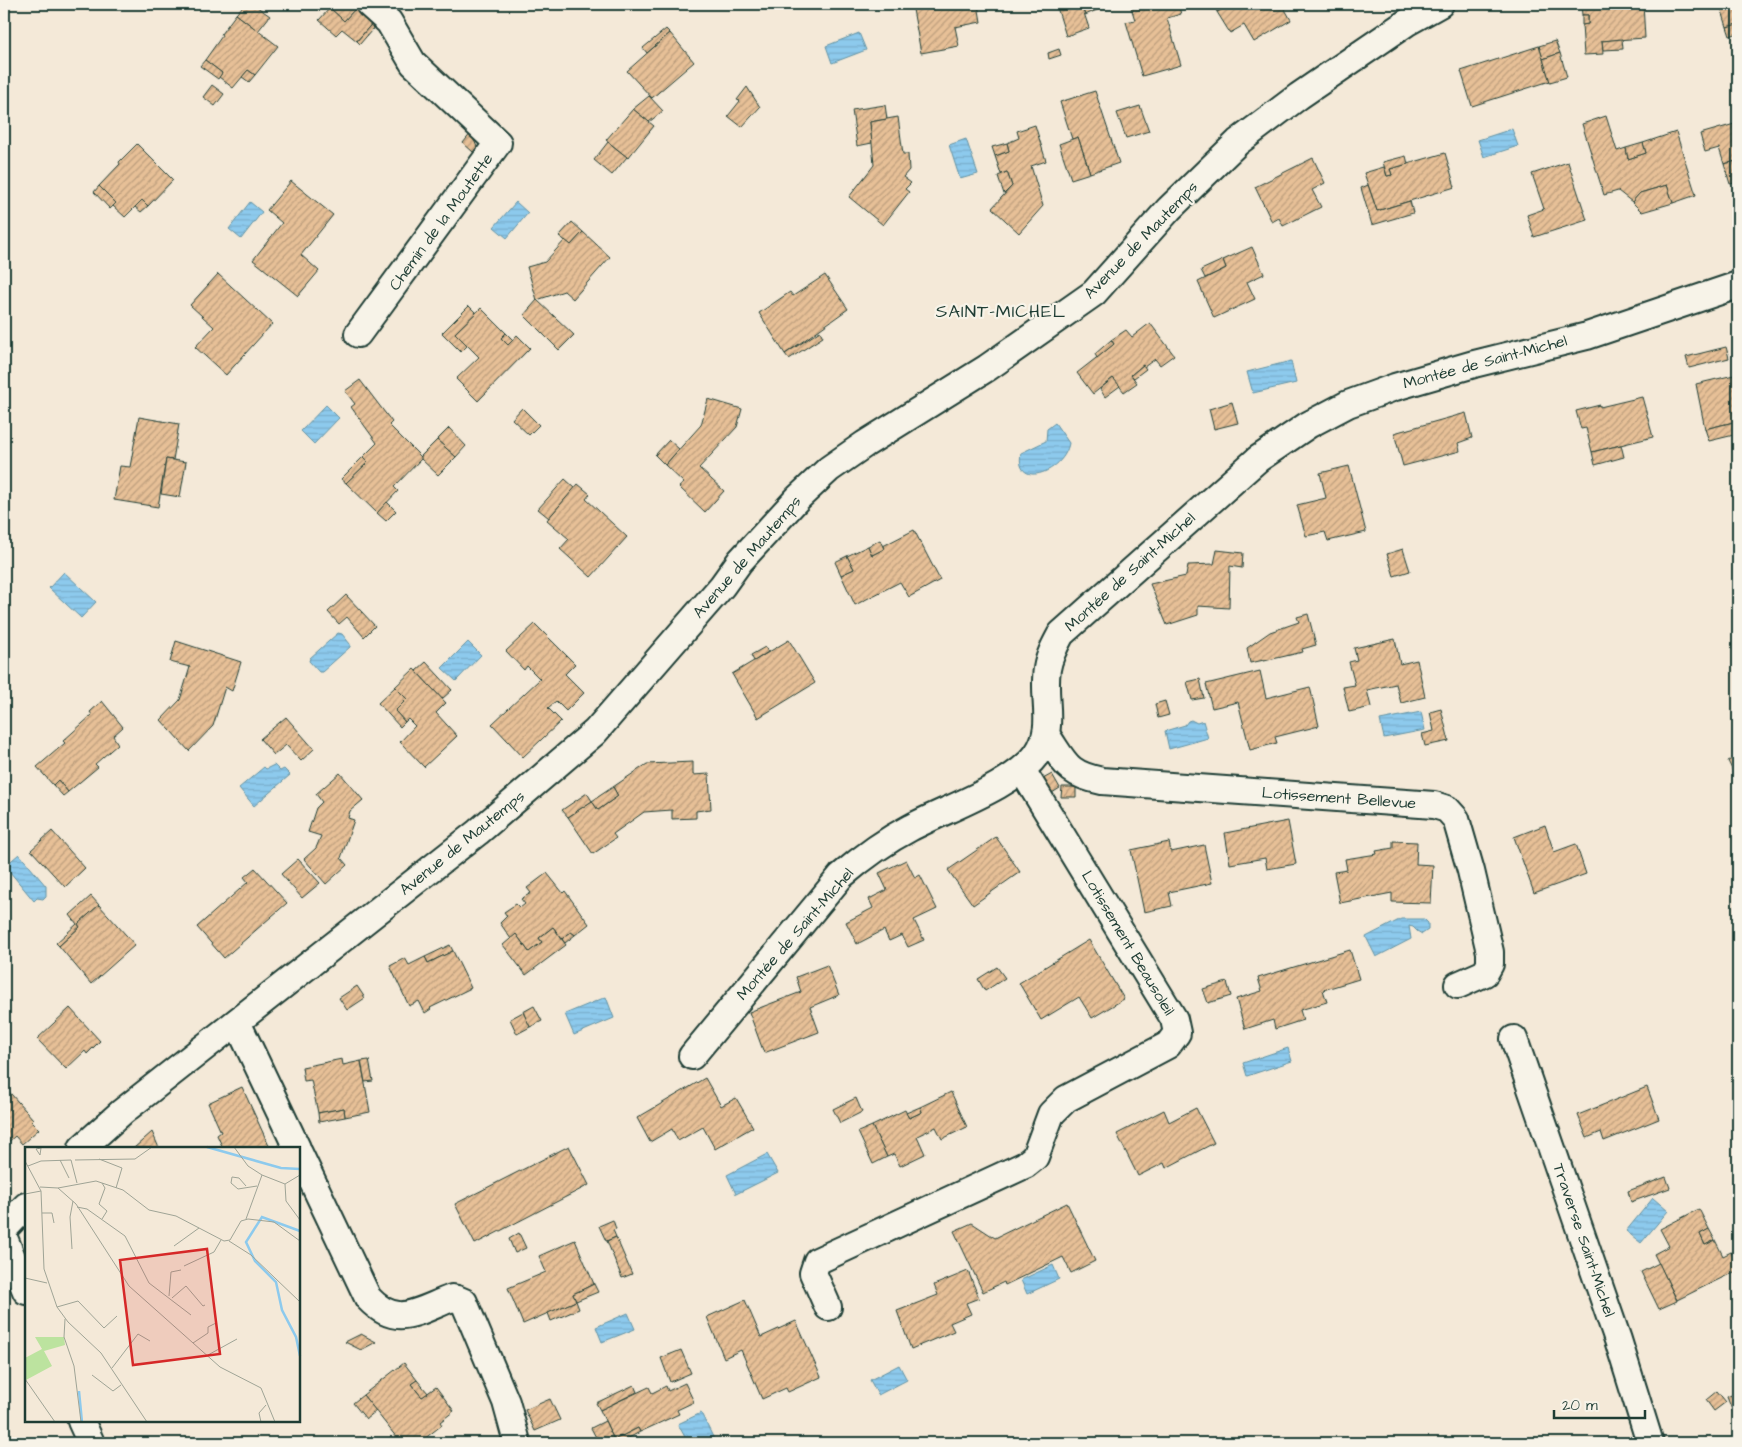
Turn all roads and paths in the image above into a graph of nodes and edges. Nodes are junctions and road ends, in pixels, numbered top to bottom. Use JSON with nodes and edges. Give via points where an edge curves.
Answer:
{"nodes":[{"id":1,"x":369,"y":4,"type":"edge"},
{"id":2,"x":1440,"y":4,"type":"edge"},
{"id":3,"x":1738,"y":285,"type":"edge"},
{"id":4,"x":358,"y":334,"type":"dead end"},
{"id":5,"x":1046,"y":736,"type":"junction"},
{"id":6,"x":1022,"y":770,"type":"junction"},
{"id":7,"x":1458,"y":986,"type":"dead end"},
{"id":8,"x":237,"y":1022,"type":"junction"},
{"id":9,"x":1514,"y":1039,"type":"dead end"},
{"id":10,"x":692,"y":1056,"type":"dead end"},
{"id":11,"x":83,"y":1147,"type":"edge"},
{"id":12,"x":297,"y":1147,"type":"edge"},
{"id":13,"x":300,"y":1154,"type":"edge"},
{"id":14,"x":25,"y":1207,"type":"edge"},
{"id":15,"x":4,"y":1229,"type":"edge"},
{"id":16,"x":4,"y":1238,"type":"edge"},
{"id":17,"x":25,"y":1289,"type":"edge"},
{"id":18,"x":828,"y":1308,"type":"dead end"},
{"id":19,"x":81,"y":1422,"type":"edge"},
{"id":20,"x":516,"y":1442,"type":"edge"},
{"id":21,"x":91,"y":1443,"type":"edge"},
{"id":22,"x":1650,"y":1443,"type":"edge"}],
"edges":[{"from":1,"to":4,"type":"street","name":"Chemin de la Moutette","via":[[389,22],[413,63],[498,143]]},
{"from":2,"to":8,"type":"street","name":"Avenue de Mautemps","via":[[1406,23],[1299,96],[1238,142],[1169,209],[1094,293],[987,368],[829,469],[740,561],[595,732],[471,838]]},
{"from":3,"to":5,"type":"street","name":"Montée de Saint-Michel","via":[[1587,336],[1395,387],[1348,404],[1308,424],[1258,458],[1061,634],[1047,669]]},
{"from":5,"to":6,"type":"street","name":"Montée de Saint-Michel","via":[[1037,754]]},
{"from":5,"to":7,"type":"street","name":"Lotissement Bellevue","via":[[1073,772],[1102,781],[1434,805],[1447,809],[1456,819],[1490,952],[1490,964],[1485,973]]},
{"from":6,"to":10,"type":"street","name":"Montée de Saint-Michel","via":[[908,829],[862,858],[841,876]]},
{"from":6,"to":18,"type":"street","name":"Lotissement Beausoleil","via":[[1174,1019],[1177,1033],[1168,1045],[1066,1099],[1051,1114],[1035,1157],[1025,1165],[817,1261],[813,1273]]},
{"from":8,"to":11,"type":"street","name":"Avenue de Mautemps"},
{"from":8,"to":12,"type":"street"},
{"from":9,"to":22,"type":"street","name":"Traverse Saint-Michel","via":[[1618,1340]]},
{"from":13,"to":20,"type":"street","via":[[368,1298],[377,1308],[395,1316],[407,1315],[452,1298],[464,1302],[506,1402]]},
{"from":14,"to":15,"type":"street"},
{"from":16,"to":17,"type":"street"},
{"from":19,"to":21,"type":"street"}]}
